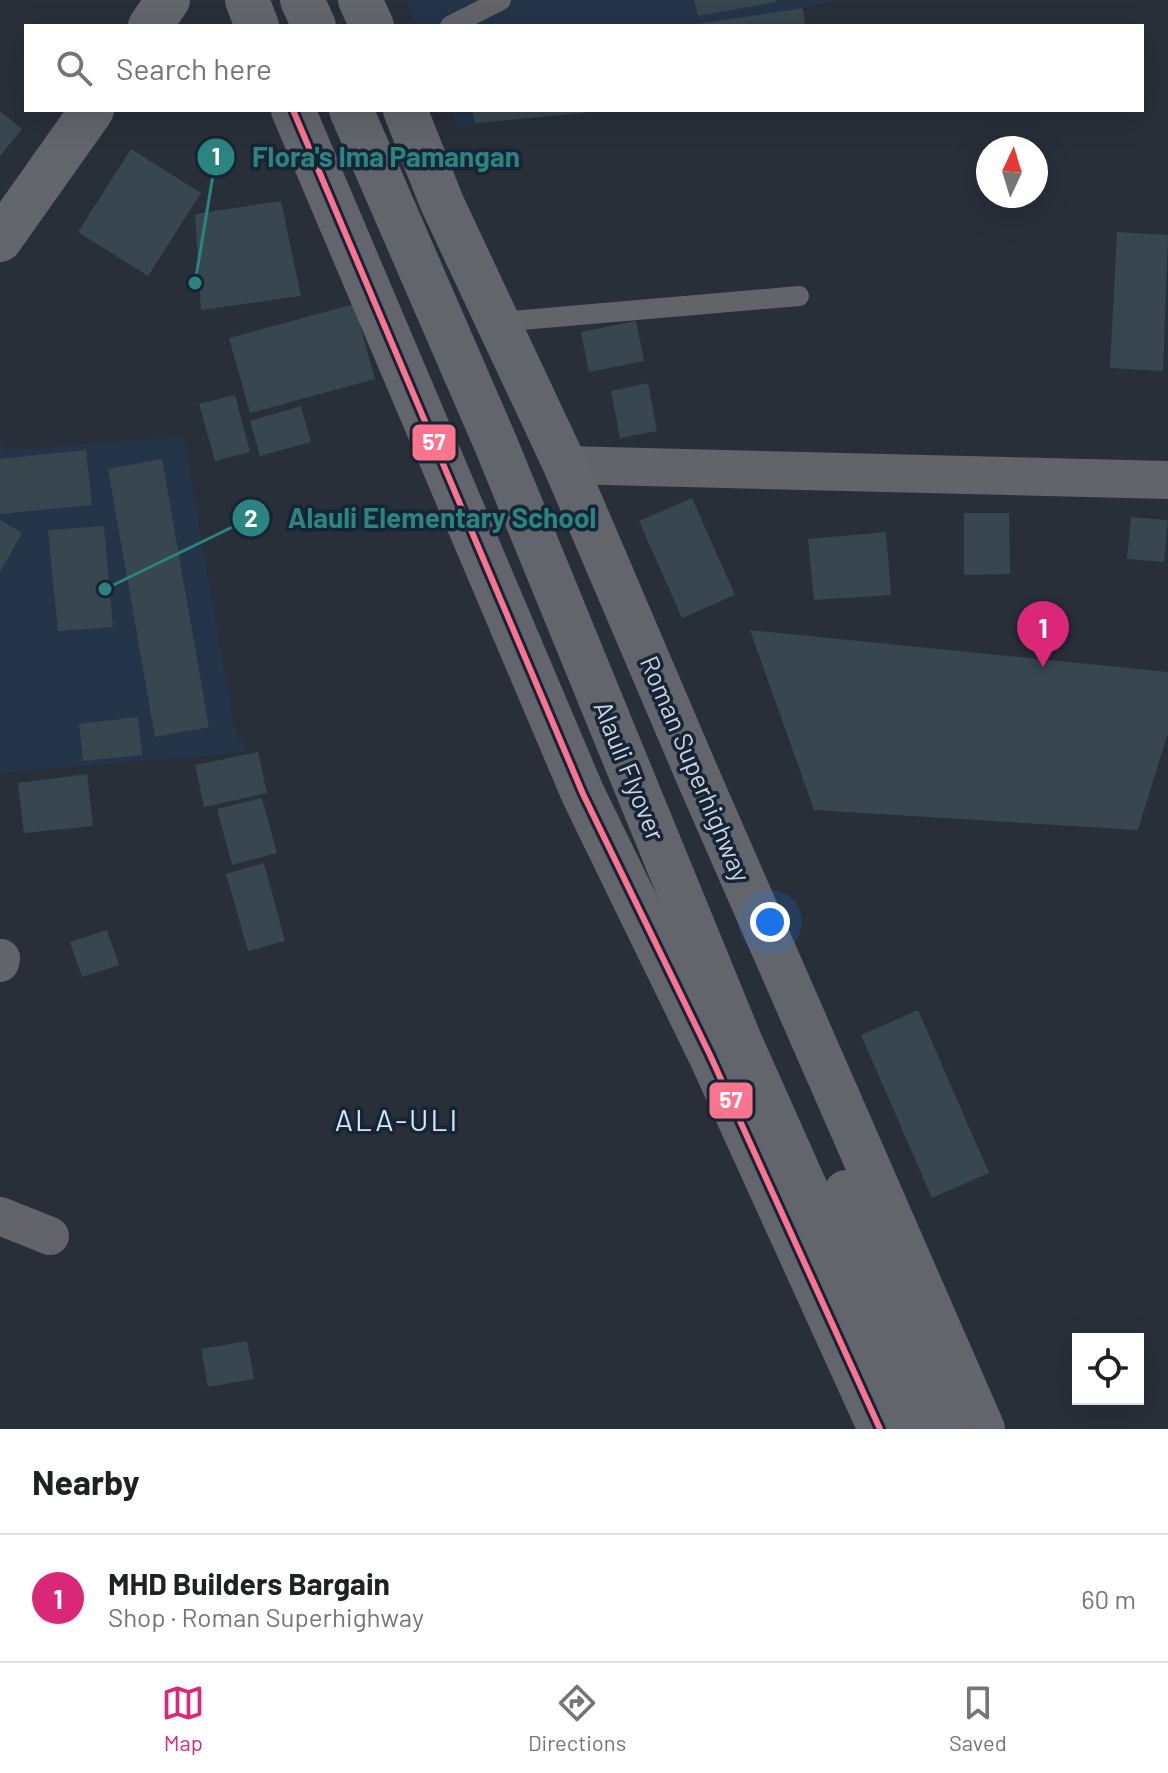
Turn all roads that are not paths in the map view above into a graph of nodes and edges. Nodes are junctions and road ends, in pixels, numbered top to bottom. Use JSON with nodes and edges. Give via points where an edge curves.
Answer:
{"nodes":[{"id":1,"x":168,"y":0,"type":"edge"},
{"id":2,"x":247,"y":0,"type":"edge"},
{"id":3,"x":302,"y":0,"type":"edge"},
{"id":4,"x":343,"y":0,"type":"edge"},
{"id":5,"x":360,"y":0,"type":"edge"},
{"id":6,"x":501,"y":0,"type":"edge"},
{"id":7,"x":151,"y":24,"type":"edge"},
{"id":8,"x":256,"y":24,"type":"edge"},
{"id":9,"x":313,"y":24,"type":"edge"},
{"id":10,"x":353,"y":24,"type":"edge"},
{"id":11,"x":371,"y":24,"type":"edge"},
{"id":12,"x":454,"y":24,"type":"edge"},
{"id":13,"x":91,"y":112,"type":"edge"},
{"id":14,"x":294,"y":112,"type":"edge"},
{"id":15,"x":352,"y":112,"type":"edge"},
{"id":16,"x":391,"y":112,"type":"edge"},
{"id":17,"x":406,"y":112,"type":"edge"},
{"id":18,"x":0,"y":240,"type":"edge"},
{"id":19,"x":799,"y":296,"type":"dead end"},
{"id":20,"x":499,"y":322,"type":"junction"},
{"id":21,"x":511,"y":437,"type":"junction"},
{"id":22,"x":565,"y":465,"type":"junction"},
{"id":23,"x":1168,"y":480,"type":"edge"},
{"id":24,"x":0,"y":1216,"type":"edge"},
{"id":25,"x":50,"y":1236,"type":"dead end"},
{"id":26,"x":880,"y":1429,"type":"edge"},
{"id":27,"x":913,"y":1429,"type":"edge"},
{"id":28,"x":947,"y":1429,"type":"edge"},
{"id":29,"x":983,"y":1429,"type":"edge"}],
"edges":[{"from":1,"to":7,"type":"main road"},
{"from":2,"to":8,"type":"main road"},
{"from":3,"to":9,"type":"main road"},
{"from":4,"to":10,"type":"main road"},
{"from":5,"to":11,"type":"main road"},
{"from":6,"to":12,"type":"lane"},
{"from":13,"to":18,"type":"main road"},
{"from":14,"to":26,"type":"main road","via":[[583,794],[710,1055]]},
{"from":15,"to":21,"type":"main road","name":"Alauli Flyover"},
{"from":16,"to":21,"type":"main road","name":"Alauli Flyover"},
{"from":17,"to":20,"type":"main road","name":"Roman Superhighway"},
{"from":19,"to":20,"type":"lane"},
{"from":20,"to":22,"type":"main road","name":"Roman Superhighway"},
{"from":21,"to":27,"type":"main road","name":"Alauli Flyover","via":[[741,1043]]},
{"from":21,"to":28,"type":"main road","name":"Alauli Flyover"},
{"from":22,"to":23,"type":"street"},
{"from":22,"to":29,"type":"main road","name":"Roman Superhighway"},
{"from":24,"to":25,"type":"street"}]}
